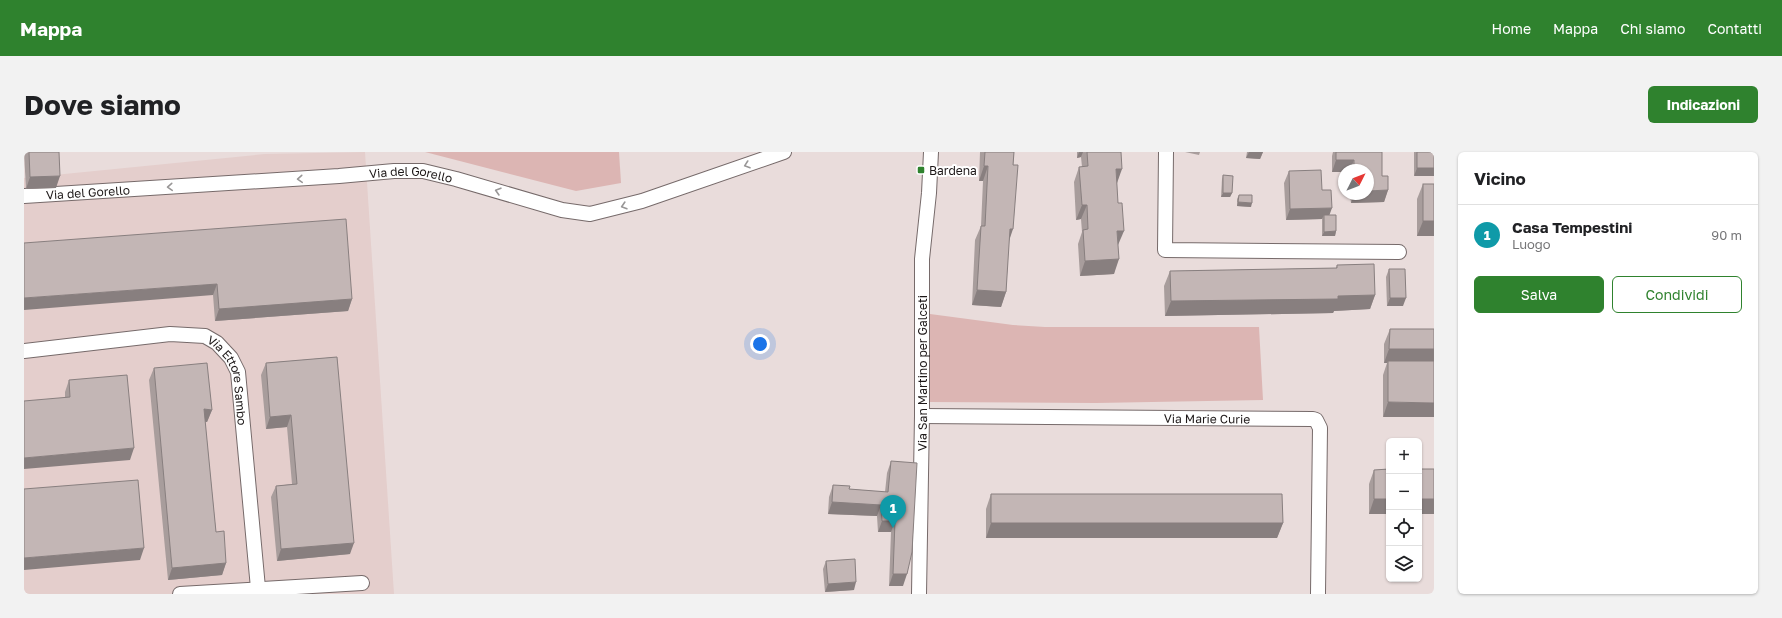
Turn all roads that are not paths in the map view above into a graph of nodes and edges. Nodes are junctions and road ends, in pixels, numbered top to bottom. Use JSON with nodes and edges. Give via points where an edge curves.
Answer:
{"nodes":[{"id":1,"x":784,"y":152,"type":"edge"},
{"id":2,"x":932,"y":152,"type":"edge"},
{"id":3,"x":1166,"y":152,"type":"edge"},
{"id":4,"x":24,"y":196,"type":"edge"},
{"id":5,"x":1399,"y":252,"type":"dead end"},
{"id":6,"x":24,"y":351,"type":"edge"},
{"id":7,"x":922,"y":416,"type":"junction"},
{"id":8,"x":362,"y":583,"type":"dead end"},
{"id":9,"x":258,"y":588,"type":"junction"},
{"id":10,"x":180,"y":594,"type":"edge"},
{"id":11,"x":919,"y":594,"type":"edge"},
{"id":12,"x":1318,"y":594,"type":"edge"}],
"edges":[{"from":1,"to":4,"type":"street","name":"Via del Gorello","one_way":true,"via":[[642,201],[590,214],[562,210],[423,171]]},
{"from":2,"to":7,"type":"street","name":"Via San Martino per Galceti","via":[[922,259]]},
{"from":3,"to":5,"type":"street","via":[[1166,250]]},
{"from":6,"to":9,"type":"street","name":"Via Ettore Sambo","via":[[170,334],[204,336],[217,342],[231,358],[238,372]]},
{"from":7,"to":11,"type":"street","name":"Via San Martino per Galceti"},
{"from":7,"to":12,"type":"street","name":"Via Marie Curie","via":[[1316,420],[1320,428]]},
{"from":8,"to":9,"type":"street"},
{"from":9,"to":10,"type":"street"}]}
